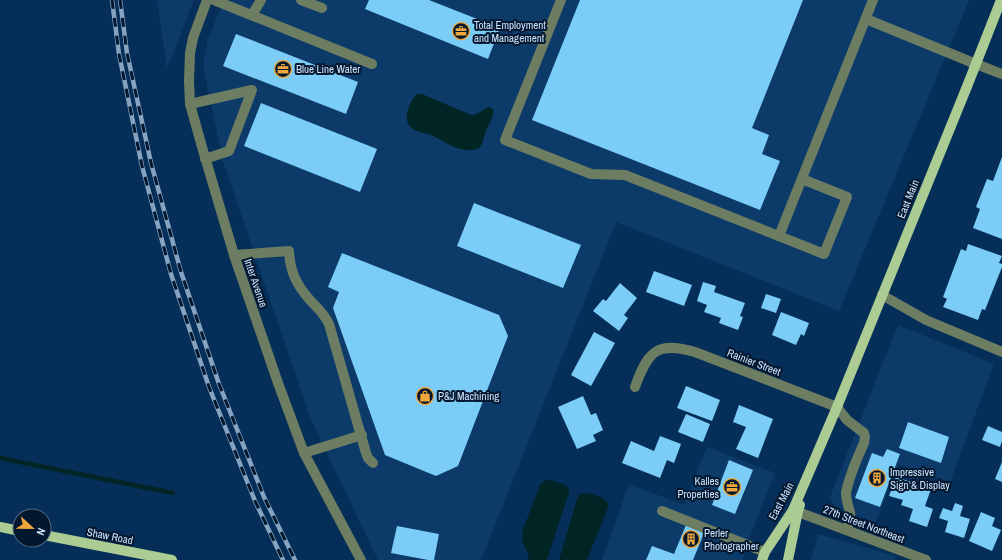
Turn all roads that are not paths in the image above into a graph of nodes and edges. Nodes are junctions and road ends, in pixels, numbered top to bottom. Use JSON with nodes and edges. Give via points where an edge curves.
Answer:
{"nodes":[{"id":1,"x":207,"y":0,"type":"edge"},
{"id":2,"x":214,"y":0,"type":"edge"},
{"id":3,"x":261,"y":0,"type":"edge"},
{"id":4,"x":301,"y":0,"type":"edge"},
{"id":5,"x":561,"y":0,"type":"edge"},
{"id":6,"x":873,"y":0,"type":"edge"},
{"id":7,"x":1000,"y":0,"type":"edge"},
{"id":8,"x":322,"y":8,"type":"dead end"},
{"id":9,"x":252,"y":15,"type":"junction"},
{"id":10,"x":866,"y":19,"type":"junction"},
{"id":11,"x":372,"y":64,"type":"dead end"},
{"id":12,"x":976,"y":64,"type":"junction"},
{"id":13,"x":1002,"y":74,"type":"edge"},
{"id":14,"x":190,"y":104,"type":"junction"},
{"id":15,"x":205,"y":159,"type":"junction"},
{"id":16,"x":802,"y":179,"type":"junction"},
{"id":17,"x":779,"y":236,"type":"junction"},
{"id":18,"x":234,"y":255,"type":"junction"},
{"id":19,"x":882,"y":295,"type":"junction"},
{"id":20,"x":1002,"y":352,"type":"edge"},
{"id":21,"x":635,"y":387,"type":"dead end"},
{"id":22,"x":837,"y":407,"type":"junction"},
{"id":23,"x":362,"y":435,"type":"junction"},
{"id":24,"x":304,"y":453,"type":"junction"},
{"id":25,"x":373,"y":463,"type":"dead end"},
{"id":26,"x":662,"y":510,"type":"dead end"},
{"id":27,"x":795,"y":511,"type":"junction"},
{"id":28,"x":0,"y":527,"type":"edge"},
{"id":29,"x":12,"y":529,"type":"edge"},
{"id":30,"x":847,"y":530,"type":"junction"},
{"id":31,"x":52,"y":537,"type":"edge"},
{"id":32,"x":764,"y":556,"type":"edge"},
{"id":33,"x":172,"y":560,"type":"edge"},
{"id":34,"x":361,"y":560,"type":"edge"},
{"id":35,"x":788,"y":560,"type":"edge"},
{"id":36,"x":926,"y":560,"type":"edge"}],
"edges":[{"from":1,"to":14,"type":"street","name":"Inter Avenue","via":[[190,53]]},
{"from":2,"to":9,"type":"street"},
{"from":3,"to":9,"type":"street"},
{"from":4,"to":8,"type":"street"},
{"from":5,"to":17,"type":"street","via":[[505,140],[591,174],[625,175]]},
{"from":6,"to":10,"type":"street"},
{"from":7,"to":12,"type":"main road","name":"East Main"},
{"from":9,"to":11,"type":"street"},
{"from":10,"to":12,"type":"street"},
{"from":10,"to":16,"type":"street"},
{"from":12,"to":13,"type":"street"},
{"from":12,"to":19,"type":"main road","name":"East Main"},
{"from":14,"to":15,"type":"street","name":"Inter Avenue"},
{"from":14,"to":15,"type":"street","via":[[252,90],[229,151]]},
{"from":15,"to":18,"type":"street","name":"Inter Avenue"},
{"from":16,"to":17,"type":"street"},
{"from":16,"to":17,"type":"street","via":[[847,196],[824,254]]},
{"from":18,"to":23,"type":"street","via":[[289,251],[289,262],[298,286],[329,324]]},
{"from":18,"to":24,"type":"street","name":"Inter Avenue"},
{"from":19,"to":20,"type":"street","via":[[926,320]]},
{"from":19,"to":22,"type":"main road","name":"East Main"},
{"from":21,"to":22,"type":"street","name":"Rainier Street","via":[[649,357],[661,349],[676,347]]},
{"from":22,"to":27,"type":"main road","name":"East Main"},
{"from":22,"to":30,"type":"street","via":[[865,437],[846,494],[850,512]]},
{"from":23,"to":24,"type":"street"},
{"from":23,"to":25,"type":"street","via":[[368,458]]},
{"from":24,"to":34,"type":"street","name":"Inter Avenue"},
{"from":26,"to":32,"type":"street"},
{"from":27,"to":30,"type":"street","name":"27th Street Northeast"},
{"from":27,"to":32,"type":"main road","name":"East Main"},
{"from":27,"to":35,"type":"main road","name":"East Main"},
{"from":28,"to":29,"type":"main road"},
{"from":30,"to":36,"type":"street","name":"27th Street Northeast"},
{"from":31,"to":33,"type":"main road","name":"Shaw Road"}]}
